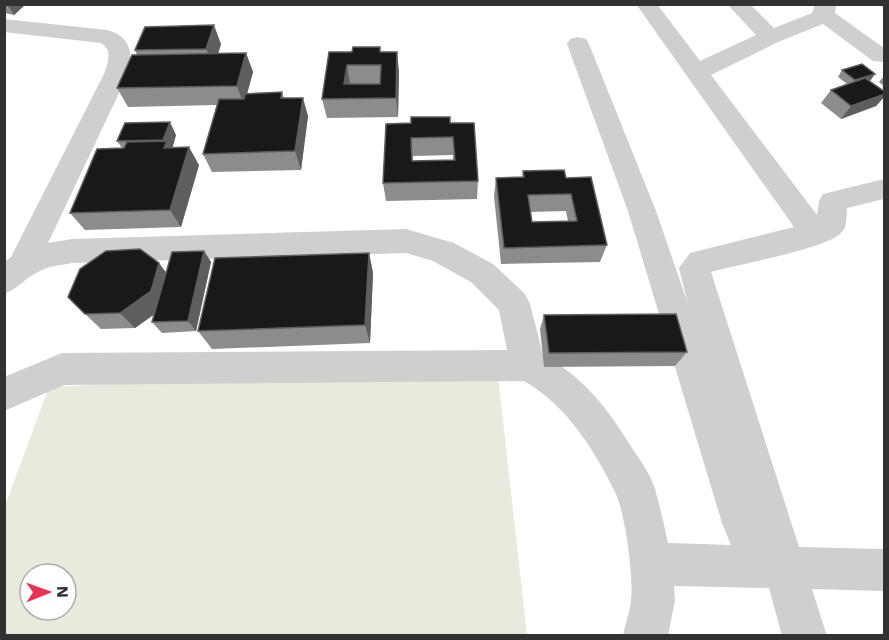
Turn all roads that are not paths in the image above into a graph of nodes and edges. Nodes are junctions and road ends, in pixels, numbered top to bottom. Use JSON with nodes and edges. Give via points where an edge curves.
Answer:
{"nodes":[{"id":1,"x":646,"y":4,"type":"edge"},
{"id":2,"x":736,"y":4,"type":"edge"},
{"id":3,"x":825,"y":10,"type":"edge"},
{"id":4,"x":4,"y":25,"type":"edge"},
{"id":5,"x":770,"y":37,"type":"junction"},
{"id":6,"x":578,"y":44,"type":"dead end"},
{"id":7,"x":881,"y":56,"type":"dead end"},
{"id":8,"x":697,"y":72,"type":"junction"},
{"id":9,"x":885,"y":189,"type":"edge"},
{"id":10,"x":815,"y":234,"type":"junction"},
{"id":11,"x":14,"y":272,"type":"edge"},
{"id":12,"x":528,"y":365,"type":"junction"},
{"id":13,"x":4,"y":395,"type":"edge"},
{"id":14,"x":652,"y":564,"type":"junction"},
{"id":15,"x":786,"y":569,"type":"junction"},
{"id":16,"x":885,"y":570,"type":"edge"},
{"id":17,"x":645,"y":636,"type":"edge"},
{"id":18,"x":806,"y":636,"type":"edge"}],
"edges":[{"from":1,"to":8,"type":"street"},
{"from":2,"to":5,"type":"street"},
{"from":3,"to":5,"type":"street"},
{"from":3,"to":7,"type":"street"},
{"from":4,"to":11,"type":"street","via":[[107,37],[118,43],[122,52],[116,74]]},
{"from":5,"to":8,"type":"street"},
{"from":6,"to":15,"type":"street","via":[[642,211],[742,523],[752,546]]},
{"from":8,"to":10,"type":"street"},
{"from":9,"to":10,"type":"street","via":[[833,201],[831,226]]},
{"from":10,"to":15,"type":"street","via":[[701,262],[695,268]]},
{"from":11,"to":12,"type":"street","via":[[42,256],[72,251],[406,241],[443,252],[483,273],[514,304]]},
{"from":12,"to":13,"type":"street","via":[[62,369]]},
{"from":12,"to":14,"type":"street","via":[[553,379],[579,402],[605,438],[635,488]]},
{"from":14,"to":15,"type":"street"},
{"from":14,"to":17,"type":"street","via":[[653,600]]},
{"from":15,"to":16,"type":"street"},
{"from":15,"to":18,"type":"street"}]}
